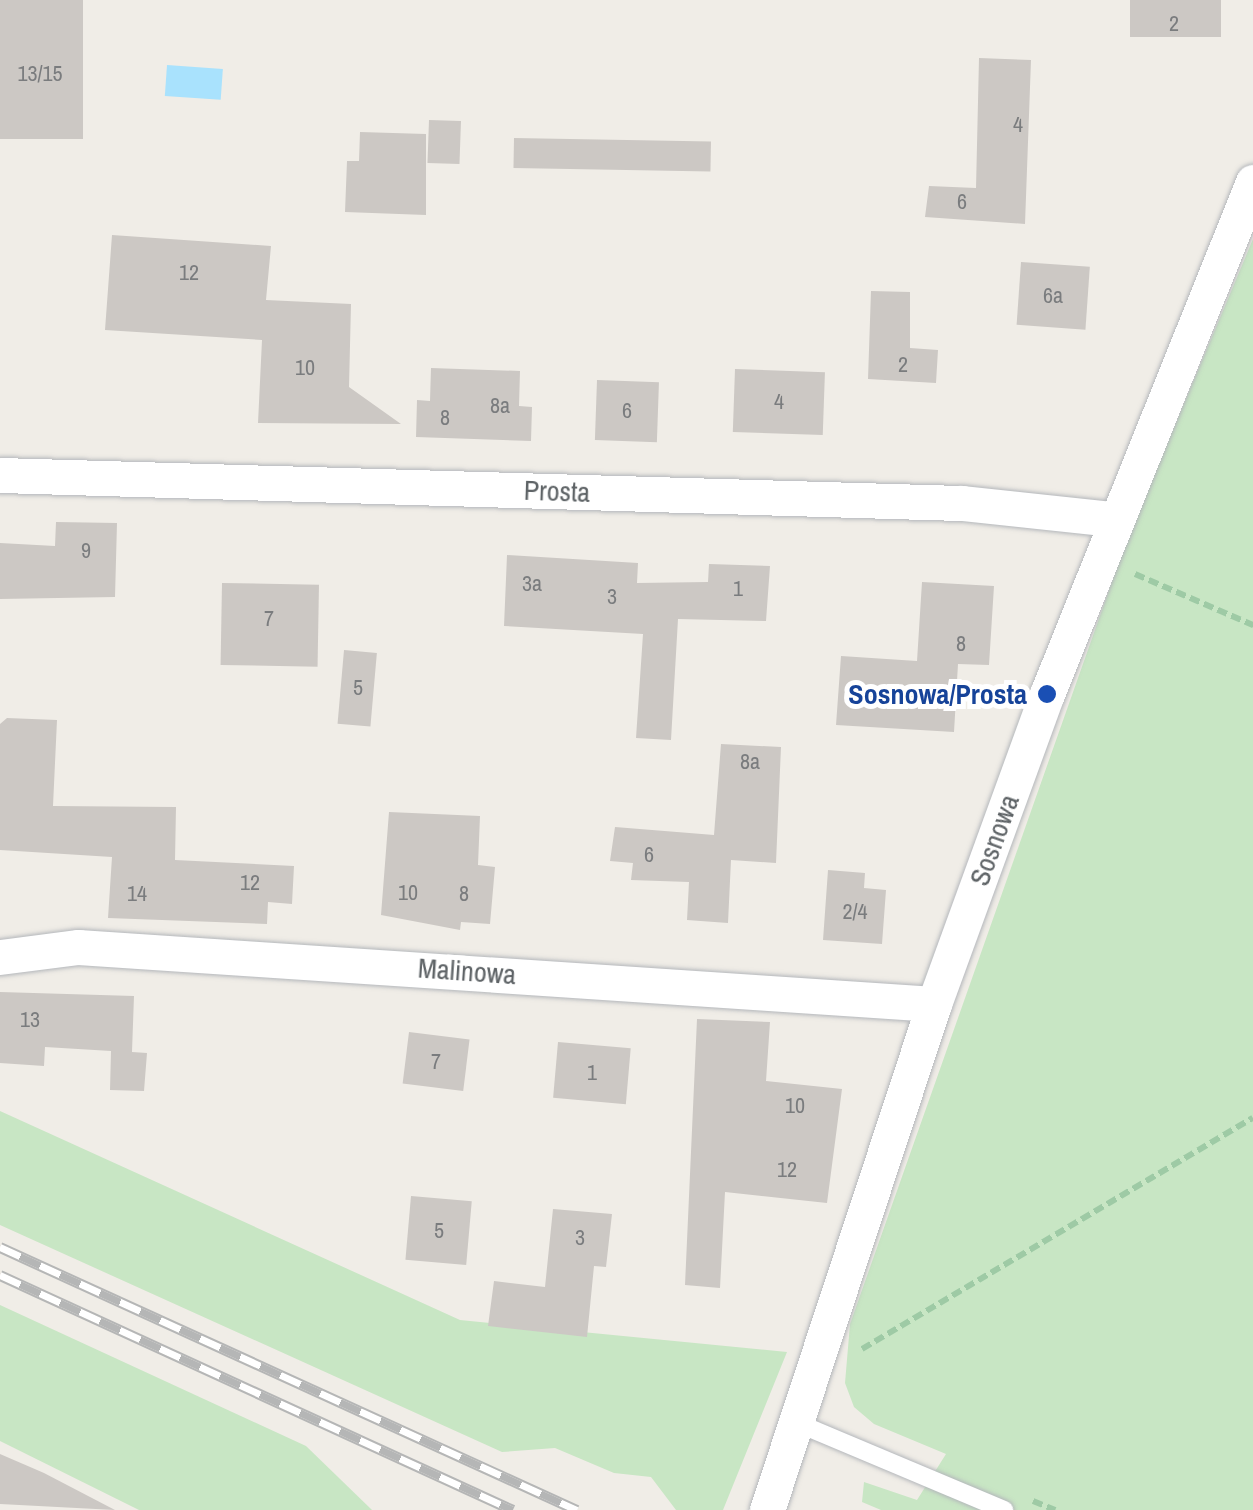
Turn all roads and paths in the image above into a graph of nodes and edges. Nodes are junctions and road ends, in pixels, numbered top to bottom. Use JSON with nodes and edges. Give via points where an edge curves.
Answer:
{"nodes":[{"id":1,"x":1253,"y":182,"type":"edge"},
{"id":2,"x":0,"y":475,"type":"edge"},
{"id":3,"x":1112,"y":520,"type":"junction"},
{"id":4,"x":1098,"y":558,"type":"junction"},
{"id":5,"x":1253,"y":625,"type":"edge"},
{"id":6,"x":0,"y":957,"type":"edge"},
{"id":7,"x":934,"y":1004,"type":"junction"},
{"id":8,"x":1253,"y":1118,"type":"edge"},
{"id":9,"x":812,"y":1367,"type":"junction"},
{"id":10,"x":795,"y":1422,"type":"junction"},
{"id":11,"x":766,"y":1510,"type":"edge"},
{"id":12,"x":1004,"y":1510,"type":"edge"}],
"edges":[{"from":1,"to":3,"type":"street","name":"Sosnowa"},
{"from":2,"to":3,"type":"street","name":"Prosta","via":[[962,503]]},
{"from":3,"to":4,"type":"street","name":"Sosnowa"},
{"from":4,"to":5,"type":"path"},
{"from":4,"to":7,"type":"street","name":"Sosnowa"},
{"from":6,"to":7,"type":"street","name":"Malinowa","via":[[78,947]]},
{"from":7,"to":9,"type":"street","name":"Sosnowa"},
{"from":8,"to":9,"type":"path","via":[[864,1348]]},
{"from":9,"to":10,"type":"street","name":"Sosnowa"},
{"from":10,"to":11,"type":"street","name":"Sosnowa"},
{"from":10,"to":12,"type":"lane"}]}
